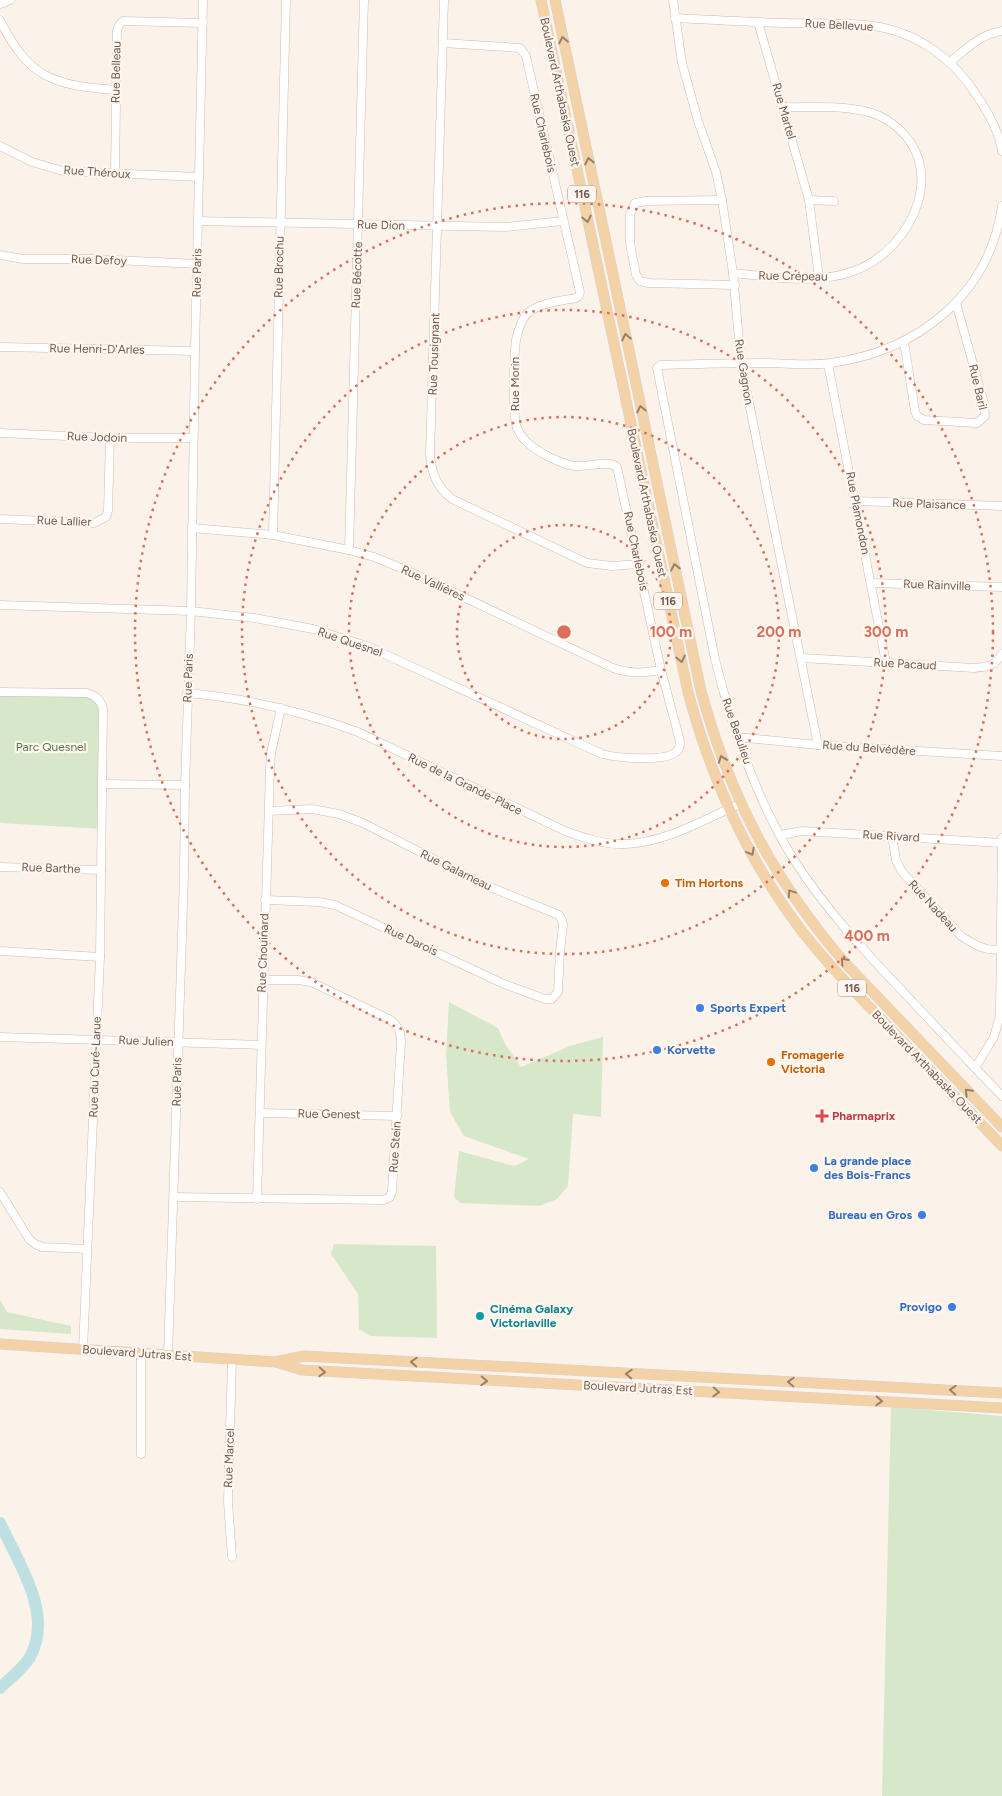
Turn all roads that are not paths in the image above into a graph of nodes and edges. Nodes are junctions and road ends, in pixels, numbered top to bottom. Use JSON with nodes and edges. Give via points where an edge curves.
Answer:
{"nodes":[{"id":1,"x":10,"y":0,"type":"edge"},
{"id":2,"x":203,"y":0,"type":"edge"},
{"id":3,"x":286,"y":0,"type":"edge"},
{"id":4,"x":364,"y":0,"type":"edge"},
{"id":5,"x":444,"y":0,"type":"edge"},
{"id":6,"x":541,"y":0,"type":"edge"},
{"id":7,"x":555,"y":0,"type":"edge"},
{"id":8,"x":674,"y":0,"type":"edge"},
{"id":9,"x":0,"y":4,"type":"edge"},
{"id":10,"x":675,"y":18,"type":"junction"},
{"id":11,"x":0,"y":20,"type":"edge"},
{"id":12,"x":758,"y":22,"type":"junction"},
{"id":13,"x":203,"y":23,"type":"junction"},
{"id":14,"x":1002,"y":31,"type":"edge"},
{"id":15,"x":443,"y":43,"type":"junction"},
{"id":16,"x":950,"y":62,"type":"junction"},
{"id":17,"x":116,"y":90,"type":"junction"},
{"id":18,"x":783,"y":107,"type":"junction"},
{"id":19,"x":0,"y":146,"type":"edge"},
{"id":20,"x":1002,"y":151,"type":"edge"},
{"id":21,"x":115,"y":174,"type":"junction"},
{"id":22,"x":199,"y":177,"type":"junction"},
{"id":23,"x":722,"y":200,"type":"junction"},
{"id":24,"x":809,"y":200,"type":"junction"},
{"id":25,"x":834,"y":201,"type":"dead end"},
{"id":26,"x":1002,"y":206,"type":"edge"},
{"id":27,"x":198,"y":221,"type":"junction"},
{"id":28,"x":563,"y":221,"type":"junction"},
{"id":29,"x":280,"y":223,"type":"junction"},
{"id":30,"x":358,"y":224,"type":"junction"},
{"id":31,"x":438,"y":227,"type":"junction"},
{"id":32,"x":999,"y":236,"type":"edge"},
{"id":33,"x":0,"y":255,"type":"edge"},
{"id":34,"x":198,"y":264,"type":"junction"},
{"id":35,"x":733,"y":273,"type":"junction"},
{"id":36,"x":819,"y":278,"type":"junction"},
{"id":37,"x":735,"y":285,"type":"junction"},
{"id":38,"x":579,"y":296,"type":"joint"},
{"id":39,"x":956,"y":303,"type":"junction"},
{"id":40,"x":904,"y":342,"type":"junction"},
{"id":41,"x":0,"y":347,"type":"edge"},
{"id":42,"x":195,"y":351,"type":"junction"},
{"id":43,"x":741,"y":363,"type":"junction"},
{"id":44,"x":828,"y":364,"type":"junction"},
{"id":45,"x":0,"y":433,"type":"edge"},
{"id":46,"x":110,"y":438,"type":"junction"},
{"id":47,"x":193,"y":438,"type":"junction"},
{"id":48,"x":617,"y":467,"type":"joint"},
{"id":49,"x":855,"y":501,"type":"junction"},
{"id":50,"x":1002,"y":506,"type":"edge"},
{"id":51,"x":0,"y":519,"type":"edge"},
{"id":52,"x":192,"y":528,"type":"junction"},
{"id":53,"x":273,"y":535,"type":"junction"},
{"id":54,"x":349,"y":550,"type":"junction"},
{"id":55,"x":639,"y":564,"type":"junction"},
{"id":56,"x":871,"y":583,"type":"junction"},
{"id":57,"x":1002,"y":587,"type":"edge"},
{"id":58,"x":0,"y":605,"type":"edge"},
{"id":59,"x":191,"y":612,"type":"junction"},
{"id":60,"x":1002,"y":654,"type":"edge"},
{"id":61,"x":802,"y":658,"type":"junction"},
{"id":62,"x":886,"y":663,"type":"junction"},
{"id":63,"x":660,"y":670,"type":"junction"},
{"id":64,"x":0,"y":692,"type":"edge"},
{"id":65,"x":187,"y":693,"type":"junction"},
{"id":66,"x":281,"y":708,"type":"junction"},
{"id":67,"x":737,"y":737,"type":"junction"},
{"id":68,"x":818,"y":745,"type":"junction"},
{"id":69,"x":677,"y":752,"type":"joint"},
{"id":70,"x":1002,"y":756,"type":"edge"},
{"id":71,"x":102,"y":784,"type":"junction"},
{"id":72,"x":185,"y":785,"type":"junction"},
{"id":73,"x":740,"y":804,"type":"junction"},
{"id":74,"x":729,"y":809,"type":"junction"},
{"id":75,"x":269,"y":811,"type":"junction"},
{"id":76,"x":780,"y":835,"type":"junction"},
{"id":77,"x":892,"y":836,"type":"junction"},
{"id":78,"x":1002,"y":838,"type":"edge"},
{"id":79,"x":1002,"y":843,"type":"edge"},
{"id":80,"x":0,"y":867,"type":"edge"},
{"id":81,"x":101,"y":870,"type":"junction"},
{"id":82,"x":265,"y":900,"type":"junction"},
{"id":83,"x":1000,"y":949,"type":"junction"},
{"id":84,"x":0,"y":951,"type":"edge"},
{"id":85,"x":100,"y":957,"type":"junction"},
{"id":86,"x":262,"y":980,"type":"junction"},
{"id":87,"x":552,"y":998,"type":"joint"},
{"id":88,"x":0,"y":1037,"type":"edge"},
{"id":89,"x":96,"y":1040,"type":"junction"},
{"id":90,"x":178,"y":1042,"type":"junction"},
{"id":91,"x":261,"y":1045,"type":"junction"},
{"id":92,"x":975,"y":1068,"type":"junction"},
{"id":93,"x":1002,"y":1096,"type":"edge"},
{"id":94,"x":260,"y":1113,"type":"junction"},
{"id":95,"x":397,"y":1116,"type":"junction"},
{"id":96,"x":1002,"y":1127,"type":"edge"},
{"id":97,"x":1002,"y":1146,"type":"edge"},
{"id":98,"x":0,"y":1192,"type":"edge"},
{"id":99,"x":174,"y":1197,"type":"junction"},
{"id":100,"x":257,"y":1199,"type":"junction"},
{"id":101,"x":87,"y":1250,"type":"junction"},
{"id":102,"x":0,"y":1344,"type":"edge"},
{"id":103,"x":82,"y":1350,"type":"junction"},
{"id":104,"x":141,"y":1353,"type":"junction"},
{"id":105,"x":168,"y":1355,"type":"junction"},
{"id":106,"x":232,"y":1359,"type":"junction"},
{"id":107,"x":275,"y":1362,"type":"junction"},
{"id":108,"x":1002,"y":1393,"type":"edge"},
{"id":109,"x":1002,"y":1408,"type":"edge"},
{"id":110,"x":141,"y":1454,"type":"dead end"},
{"id":111,"x":232,"y":1557,"type":"dead end"}],
"edges":[{"from":1,"to":9,"type":"street"},
{"from":2,"to":13,"type":"street","name":"Rue Paris"},
{"from":3,"to":29,"type":"street","name":"Rue Brochu"},
{"from":4,"to":30,"type":"street","name":"Rue Bécotte"},
{"from":5,"to":15,"type":"street","name":"Rue Tousignant"},
{"from":6,"to":74,"type":"main road","name":"Boulevard Arthabaska Ouest","number":"116","one_way":true,"via":[[688,692],[716,781]]},
{"from":73,"to":7,"type":"main road","name":"Boulevard Arthabaska Ouest","number":"116","one_way":true,"via":[[701,690]]},
{"from":8,"to":10,"type":"street","name":"Rue Gagnon"},
{"from":10,"to":12,"type":"street","name":"Rue Bellevue"},
{"from":10,"to":23,"type":"street","name":"Rue Gagnon","via":[[682,63]]},
{"from":11,"to":17,"type":"street","via":[[23,57],[47,77],[71,86]]},
{"from":12,"to":16,"type":"street","name":"Rue Bellevue","via":[[873,26],[924,43]]},
{"from":12,"to":18,"type":"street","name":"Rue Martel"},
{"from":13,"to":17,"type":"street","name":"Rue Belleau","via":[[124,21],[119,24]]},
{"from":13,"to":22,"type":"street","name":"Rue Paris"},
{"from":14,"to":16,"type":"street","via":[[984,36]]},
{"from":15,"to":28,"type":"street","name":"Rue Charlebois","via":[[516,47],[524,52]]},
{"from":15,"to":31,"type":"street","name":"Rue Tousignant"},
{"from":16,"to":20,"type":"street","name":"Rue Bellevue","via":[[985,108]]},
{"from":17,"to":21,"type":"street","name":"Rue Belleau"},
{"from":18,"to":24,"type":"street","name":"Rue Martel"},
{"from":18,"to":36,"type":"street","name":"Rue Crépeau","via":[[853,109],[887,119],[909,140],[920,164],[920,197],[904,234],[872,263],[852,272]]},
{"from":19,"to":21,"type":"street","name":"Rue Théroux","via":[[48,168]]},
{"from":21,"to":22,"type":"street","name":"Rue Théroux"},
{"from":22,"to":27,"type":"street","name":"Rue Paris"},
{"from":23,"to":35,"type":"street","name":"Rue Gagnon"},
{"from":23,"to":37,"type":"street","via":[[635,203],[630,215],[630,243],[640,281]]},
{"from":24,"to":25,"type":"street"},
{"from":24,"to":36,"type":"street","name":"Rue Martel"},
{"from":26,"to":32,"type":"street"},
{"from":27,"to":29,"type":"street","name":"Rue Dion"},
{"from":27,"to":34,"type":"street","name":"Rue Paris"},
{"from":28,"to":31,"type":"street","name":"Rue Dion","via":[[505,227]]},
{"from":28,"to":38,"type":"street","name":"Rue Charlebois"},
{"from":29,"to":30,"type":"street","name":"Rue Dion"},
{"from":29,"to":53,"type":"street","name":"Rue Brochu"},
{"from":30,"to":31,"type":"street","name":"Rue Dion"},
{"from":30,"to":54,"type":"street","name":"Rue Bécotte"},
{"from":31,"to":55,"type":"street","name":"Rue Tousignant","via":[[430,455],[436,482],[463,505],[587,563],[612,566]]},
{"from":32,"to":39,"type":"street"},
{"from":33,"to":34,"type":"street","name":"Rue Defoy","via":[[23,259]]},
{"from":34,"to":42,"type":"street","name":"Rue Paris"},
{"from":35,"to":36,"type":"street","name":"Rue Crépeau"},
{"from":35,"to":37,"type":"street","name":"Rue Gagnon"},
{"from":37,"to":43,"type":"street","name":"Rue Gagnon"},
{"from":38,"to":48,"type":"street","name":"Rue Morin","via":[[534,309],[522,321],[516,342],[516,422],[527,442],[560,462],[577,466],[614,464]]},
{"from":39,"to":40,"type":"street"},
{"from":39,"to":40,"type":"street","name":"Rue Baril","via":[[984,403],[985,416],[982,420],[978,423],[924,420],[917,416]]},
{"from":40,"to":44,"type":"street","via":[[866,356]]},
{"from":41,"to":42,"type":"street","name":"Rue Henri-D'Arles"},
{"from":42,"to":47,"type":"street","name":"Rue Paris"},
{"from":43,"to":44,"type":"street"},
{"from":43,"to":61,"type":"street","name":"Rue Gagnon"},
{"from":43,"to":67,"type":"street","name":"Rue Beaulieu","via":[[661,365],[657,368],[715,659]]},
{"from":44,"to":49,"type":"street","name":"Rue Plamondon"},
{"from":45,"to":46,"type":"street","name":"Rue Jodoin"},
{"from":46,"to":47,"type":"street","name":"Rue Jodoin"},
{"from":46,"to":51,"type":"street","name":"Rue Lallier","via":[[106,517],[94,523]]},
{"from":47,"to":52,"type":"street","name":"Rue Paris"},
{"from":48,"to":55,"type":"street","name":"Rue Charlebois"},
{"from":49,"to":50,"type":"street","name":"Rue Plaisance"},
{"from":49,"to":56,"type":"street","name":"Rue Plamondon"},
{"from":52,"to":53,"type":"street","name":"Rue Vallières"},
{"from":52,"to":59,"type":"street","name":"Rue Paris"},
{"from":53,"to":54,"type":"street","name":"Rue Vallières"},
{"from":54,"to":63,"type":"street","name":"Rue Vallières","via":[[413,573],[613,668],[627,673]]},
{"from":55,"to":63,"type":"street","name":"Rue Charlebois"},
{"from":56,"to":57,"type":"street","name":"Rue Rainville"},
{"from":56,"to":62,"type":"street","name":"Rue Plamondon"},
{"from":58,"to":59,"type":"street","name":"Rue Quesnel"},
{"from":59,"to":65,"type":"street","name":"Rue Paris"},
{"from":59,"to":69,"type":"street","name":"Rue Quesnel","via":[[288,623],[336,635],[615,758],[663,756]]},
{"from":60,"to":62,"type":"street","name":"Rue Pacaud","via":[[995,664],[988,667]]},
{"from":61,"to":62,"type":"street","name":"Rue Pacaud"},
{"from":61,"to":68,"type":"street","name":"Rue Gagnon"},
{"from":63,"to":69,"type":"street","name":"Rue Charlebois","via":[[680,741]]},
{"from":64,"to":71,"type":"street","name":"Rue du Curé-Larue","via":[[87,694],[102,703]]},
{"from":65,"to":66,"type":"street","name":"Rue de la Grande-Place"},
{"from":65,"to":72,"type":"street","name":"Rue Paris"},
{"from":66,"to":74,"type":"street","name":"Rue de la Grande-Place","via":[[358,732],[547,824],[592,840],[624,844],[644,841],[673,833]]},
{"from":66,"to":75,"type":"street","name":"Rue Chouinard","via":[[271,753]]},
{"from":67,"to":68,"type":"street","name":"Rue du Belvédère"},
{"from":67,"to":76,"type":"street","name":"Rue Beaulieu"},
{"from":68,"to":70,"type":"street","name":"Rue du Belvédère"},
{"from":71,"to":72,"type":"street"},
{"from":71,"to":81,"type":"street","name":"Rue du Curé-Larue"},
{"from":72,"to":90,"type":"street","name":"Rue Paris"},
{"from":73,"to":74,"type":"street","name":"Rue de la Grande-Place"},
{"from":96,"to":73,"type":"main road","name":"Boulevard Arthabaska Ouest","number":"116","one_way":true,"via":[[824,939],[779,874]]},
{"from":74,"to":97,"type":"main road","name":"Boulevard Arthabaska Ouest","number":"116","one_way":true,"via":[[756,862],[801,930],[840,976]]},
{"from":75,"to":82,"type":"street","name":"Rue Chouinard"},
{"from":75,"to":87,"type":"street","name":"Rue Galarneau","via":[[312,809],[339,814],[485,885],[559,915],[564,925],[558,992]]},
{"from":76,"to":77,"type":"street","name":"Rue Rivard","via":[[802,831]]},
{"from":76,"to":92,"type":"street","name":"Rue Beaulieu","via":[[831,911],[877,965]]},
{"from":77,"to":79,"type":"street","name":"Rue Rivard"},
{"from":77,"to":83,"type":"street","name":"Rue Nadeau","via":[[896,860],[902,872],[961,936],[972,944]]},
{"from":78,"to":79,"type":"street"},
{"from":79,"to":83,"type":"street"},
{"from":80,"to":81,"type":"street","name":"Rue Barthe"},
{"from":81,"to":85,"type":"street","name":"Rue du Curé-Larue"},
{"from":82,"to":86,"type":"street","name":"Rue Chouinard"},
{"from":82,"to":87,"type":"street","name":"Rue Darois","via":[[335,905],[504,984],[545,999]]},
{"from":83,"to":92,"type":"street","via":[[998,1026]]},
{"from":84,"to":85,"type":"street"},
{"from":85,"to":89,"type":"street","name":"Rue du Curé-Larue"},
{"from":86,"to":91,"type":"street","name":"Rue Chouinard"},
{"from":86,"to":95,"type":"street","name":"Rue Stein","via":[[311,982],[389,1019],[397,1026],[401,1033]]},
{"from":88,"to":89,"type":"street","name":"Rue Julien"},
{"from":89,"to":90,"type":"street","name":"Rue Julien"},
{"from":89,"to":101,"type":"street","name":"Rue du Curé-Larue"},
{"from":90,"to":91,"type":"street","name":"Rue Julien"},
{"from":90,"to":99,"type":"street","name":"Rue Paris"},
{"from":91,"to":94,"type":"street","name":"Rue Chouinard"},
{"from":92,"to":93,"type":"street","name":"Rue Beaulieu"},
{"from":94,"to":95,"type":"street","name":"Rue Genest"},
{"from":94,"to":100,"type":"street","name":"Rue Chouinard"},
{"from":95,"to":100,"type":"street","name":"Rue Stein","via":[[390,1197],[384,1200]]},
{"from":98,"to":101,"type":"street","via":[[35,1244]]},
{"from":99,"to":100,"type":"street","name":"Rue Stein"},
{"from":99,"to":105,"type":"street","name":"Rue Paris"},
{"from":101,"to":103,"type":"street","name":"Rue du Curé-Larue"},
{"from":102,"to":103,"type":"main road","name":"Boulevard Jutras Est"},
{"from":103,"to":104,"type":"main road","name":"Boulevard Jutras Est"},
{"from":104,"to":105,"type":"main road","name":"Boulevard Jutras Est"},
{"from":104,"to":110,"type":"street"},
{"from":105,"to":106,"type":"main road","name":"Boulevard Jutras Est"},
{"from":106,"to":107,"type":"main road","name":"Boulevard Jutras Est"},
{"from":106,"to":111,"type":"street","name":"Rue Marcel","via":[[228,1502]]},
{"from":108,"to":107,"type":"main road","name":"Boulevard Jutras Est","one_way":true,"via":[[304,1356]]},
{"from":107,"to":109,"type":"main road","name":"Boulevard Jutras Est","one_way":true,"via":[[302,1370]]}]}
